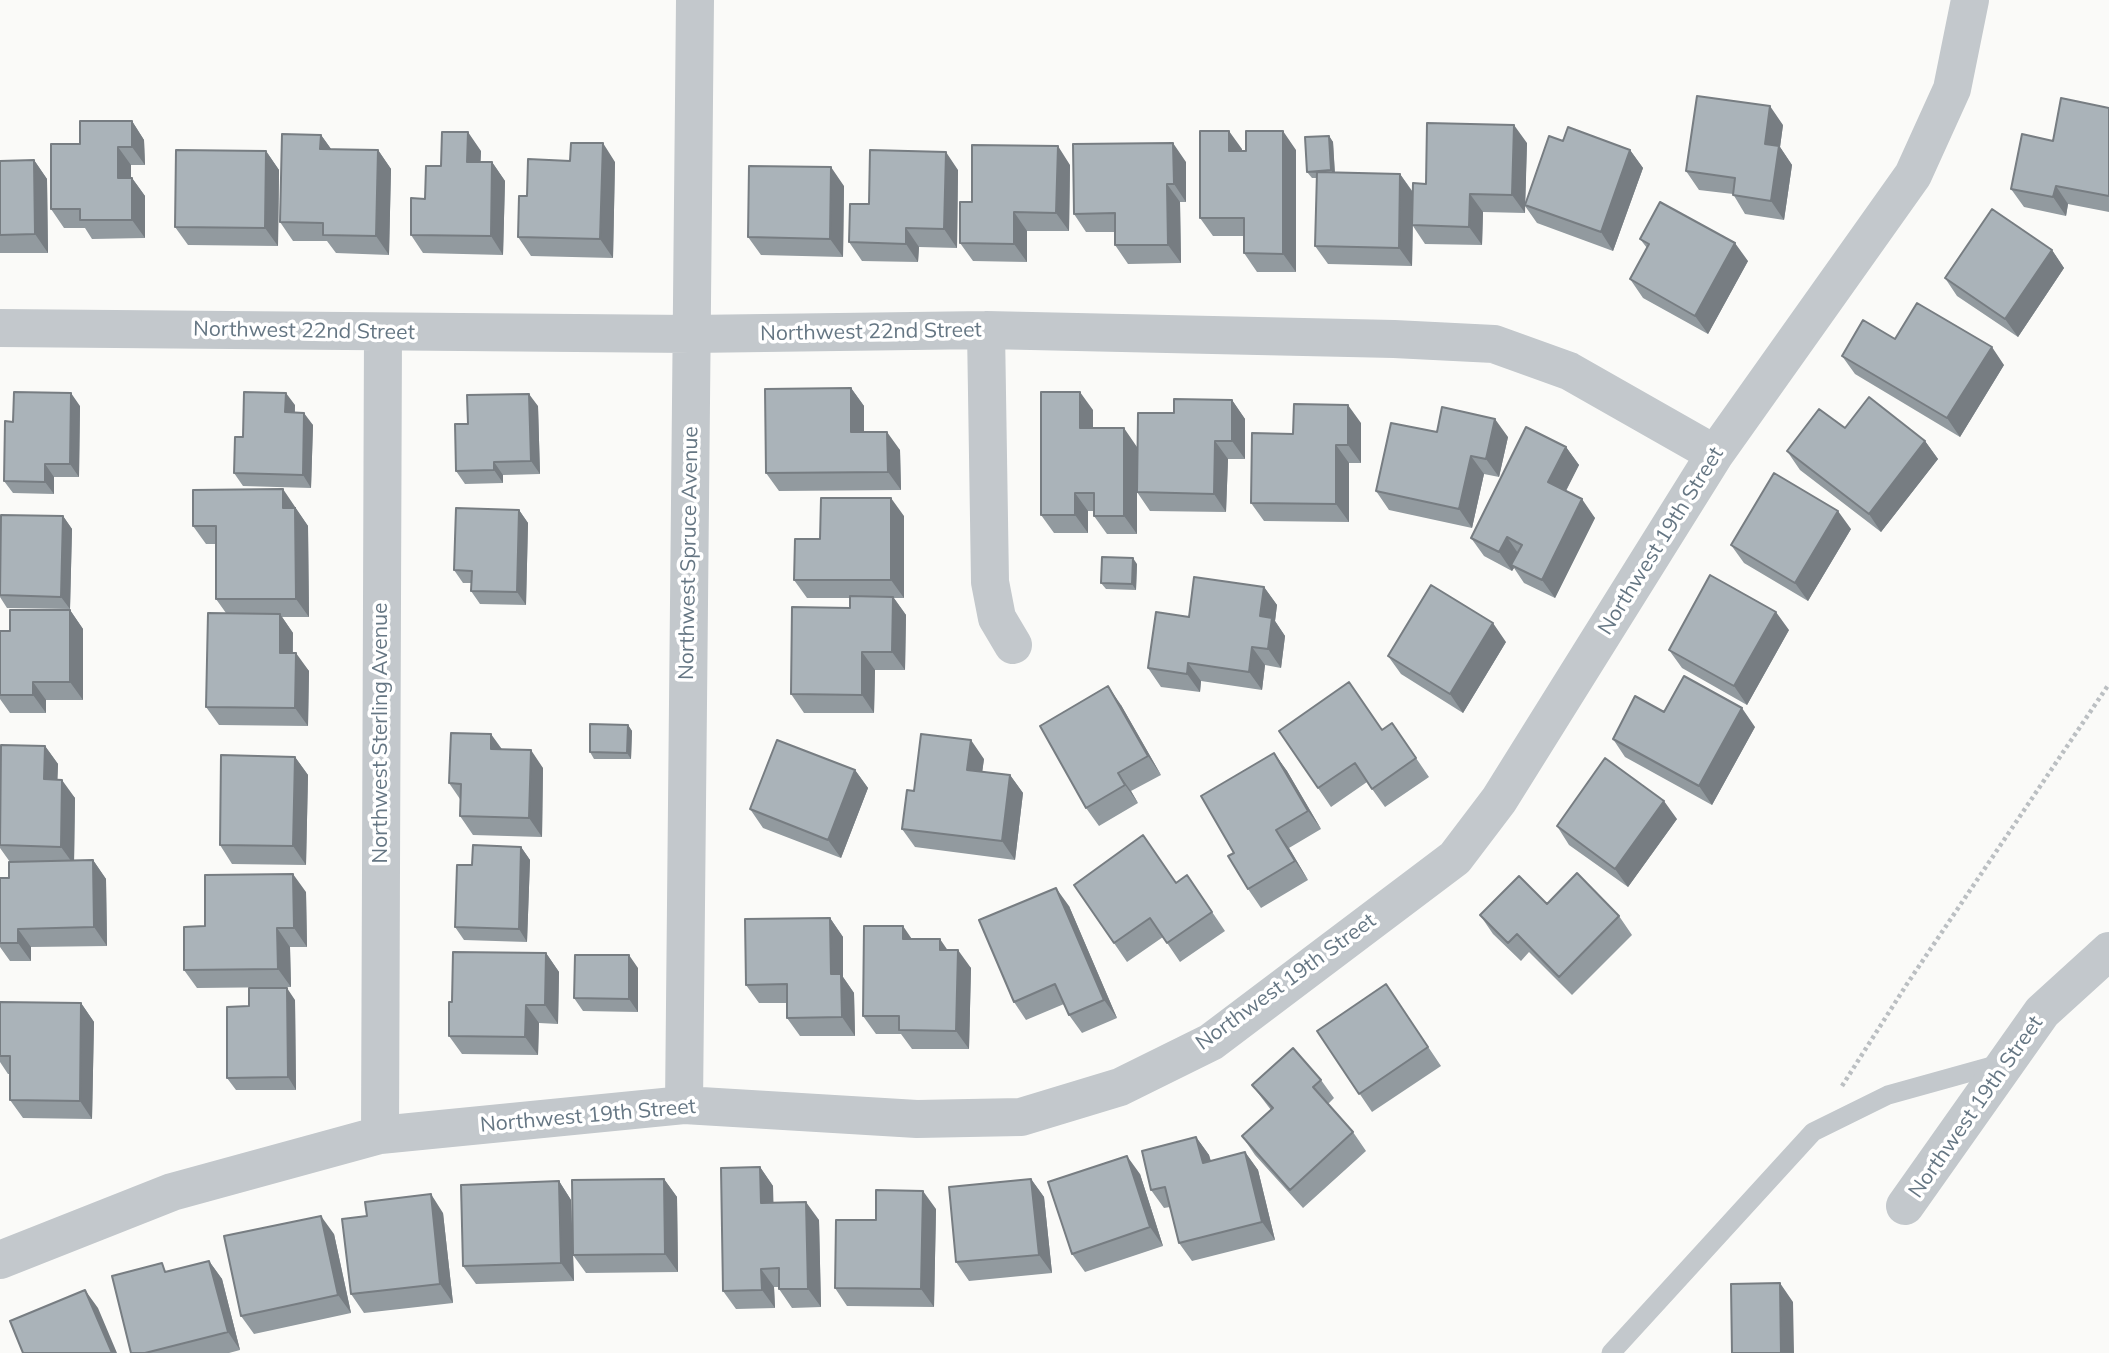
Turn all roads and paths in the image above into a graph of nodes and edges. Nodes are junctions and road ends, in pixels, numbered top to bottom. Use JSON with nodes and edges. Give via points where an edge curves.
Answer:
{"nodes":[{"id":1,"x":695,"y":0,"type":"edge"},
{"id":2,"x":1970,"y":0,"type":"edge"},
{"id":3,"x":0,"y":328,"type":"edge"},
{"id":4,"x":986,"y":330,"type":"junction"},
{"id":5,"x":383,"y":332,"type":"junction"},
{"id":6,"x":691,"y":334,"type":"junction"},
{"id":7,"x":1715,"y":454,"type":"junction"},
{"id":8,"x":1013,"y":645,"type":"dead end"},
{"id":9,"x":2109,"y":684,"type":"edge"},
{"id":10,"x":2109,"y":951,"type":"edge"},
{"id":11,"x":2007,"y":1062,"type":"junction"},
{"id":12,"x":684,"y":1105,"type":"junction"},
{"id":13,"x":1814,"y":1132,"type":"junction"},
{"id":14,"x":380,"y":1135,"type":"junction"},
{"id":15,"x":1905,"y":1206,"type":"dead end"},
{"id":16,"x":0,"y":1260,"type":"edge"},
{"id":17,"x":1611,"y":1353,"type":"edge"}],
"edges":[{"from":1,"to":6,"type":"street","name":"Northwest Spruce Avenue"},
{"from":2,"to":7,"type":"street","name":"Northwest 19th Street","via":[[1952,89],[1913,175]]},
{"from":3,"to":5,"type":"street","name":"Northwest 22nd Street"},
{"from":4,"to":6,"type":"street","name":"Northwest 22nd Street"},
{"from":4,"to":7,"type":"street","name":"Northwest 22nd Street","via":[[1494,344],[1569,371]]},
{"from":4,"to":8,"type":"street","via":[[990,582],[997,618]]},
{"from":5,"to":6,"type":"street","name":"Northwest 22nd Street"},
{"from":5,"to":14,"type":"street","name":"Northwest Sterling Avenue"},
{"from":6,"to":12,"type":"street","name":"Northwest Spruce Avenue"},
{"from":7,"to":12,"type":"street","name":"Northwest 19th Street","via":[[1499,800],[1455,858],[1211,1042],[1120,1087],[1021,1117],[917,1119]]},
{"from":9,"to":13,"type":"path","via":[[1907,984]]},
{"from":10,"to":11,"type":"street","name":"Northwest 19th Street","via":[[2042,1012]]},
{"from":11,"to":13,"type":"lane","via":[[1888,1095]]},
{"from":11,"to":15,"type":"street","name":"Northwest 19th Street"},
{"from":12,"to":14,"type":"street","name":"Northwest 19th Street"},
{"from":13,"to":17,"type":"lane"},
{"from":14,"to":16,"type":"street","name":"Northwest 19th Street","via":[[172,1192]]}]}
